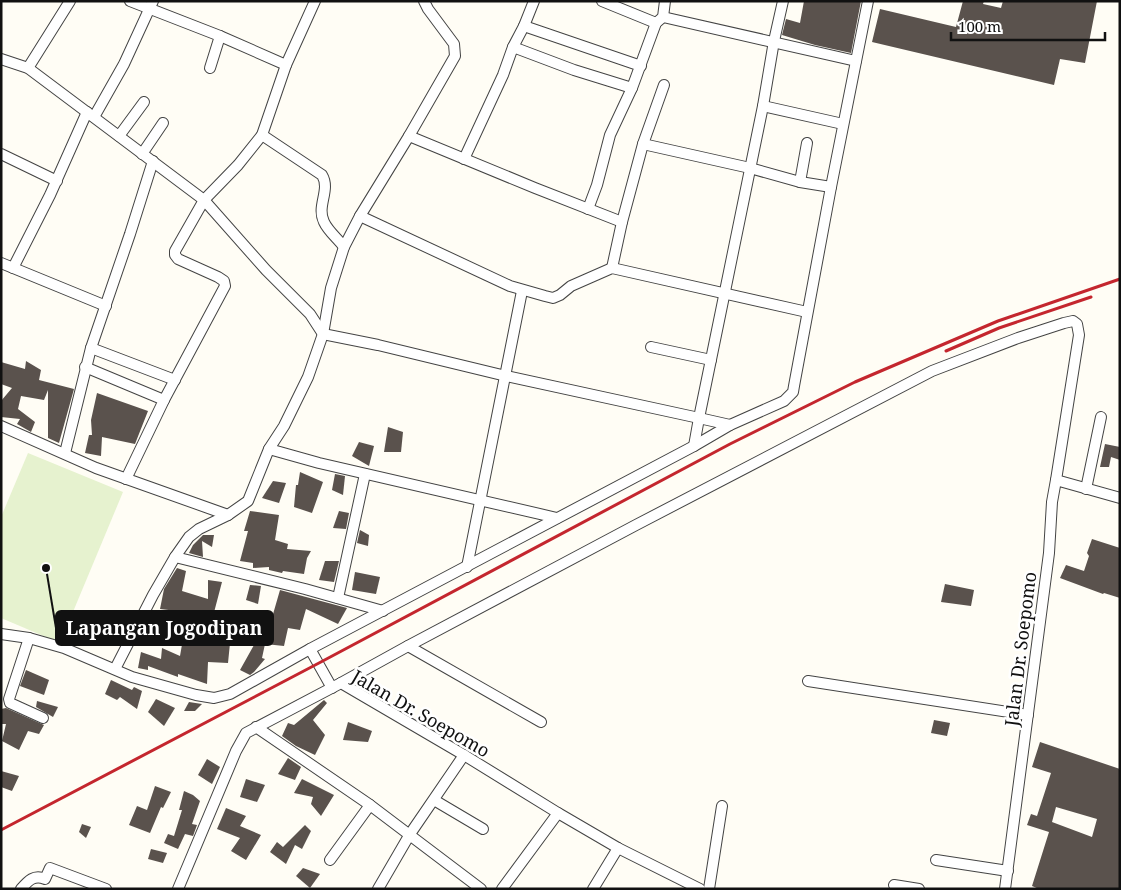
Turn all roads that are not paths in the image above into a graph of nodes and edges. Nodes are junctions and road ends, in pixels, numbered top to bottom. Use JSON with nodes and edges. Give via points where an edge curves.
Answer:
{"nodes":[{"id":1,"x":70,"y":1,"type":"edge"},
{"id":2,"x":130,"y":1,"type":"edge"},
{"id":3,"x":315,"y":1,"type":"edge"},
{"id":4,"x":424,"y":1,"type":"edge"},
{"id":5,"x":534,"y":1,"type":"edge"},
{"id":6,"x":602,"y":1,"type":"edge"},
{"id":7,"x":665,"y":1,"type":"edge"},
{"id":8,"x":783,"y":1,"type":"edge"},
{"id":9,"x":868,"y":1,"type":"edge"},
{"id":10,"x":151,"y":5,"type":"edge"},
{"id":11,"x":659,"y":20,"type":"junction"},
{"id":12,"x":524,"y":26,"type":"junction"},
{"id":13,"x":220,"y":36,"type":"junction"},
{"id":14,"x":774,"y":41,"type":"junction"},
{"id":15,"x":513,"y":47,"type":"junction"},
{"id":16,"x":1,"y":59,"type":"edge"},
{"id":17,"x":856,"y":61,"type":"junction"},
{"id":18,"x":286,"y":65,"type":"junction"},
{"id":19,"x":641,"y":66,"type":"junction"},
{"id":20,"x":28,"y":68,"type":"junction"},
{"id":21,"x":210,"y":68,"type":"dead end"},
{"id":22,"x":664,"y":85,"type":"dead end"},
{"id":23,"x":632,"y":88,"type":"junction"},
{"id":24,"x":144,"y":102,"type":"dead end"},
{"id":25,"x":763,"y":106,"type":"junction"},
{"id":26,"x":91,"y":115,"type":"junction"},
{"id":27,"x":163,"y":123,"type":"dead end"},
{"id":28,"x":843,"y":124,"type":"junction"},
{"id":29,"x":262,"y":135,"type":"junction"},
{"id":30,"x":119,"y":136,"type":"junction"},
{"id":31,"x":409,"y":136,"type":"junction"},
{"id":32,"x":807,"y":143,"type":"dead end"},
{"id":33,"x":643,"y":144,"type":"junction"},
{"id":34,"x":1,"y":154,"type":"edge"},
{"id":35,"x":142,"y":154,"type":"junction"},
{"id":36,"x":464,"y":158,"type":"junction"},
{"id":37,"x":152,"y":161,"type":"junction"},
{"id":38,"x":750,"y":168,"type":"junction"},
{"id":39,"x":57,"y":181,"type":"junction"},
{"id":40,"x":800,"y":182,"type":"junction"},
{"id":41,"x":831,"y":187,"type":"junction"},
{"id":42,"x":204,"y":200,"type":"junction"},
{"id":43,"x":588,"y":209,"type":"junction"},
{"id":44,"x":360,"y":216,"type":"junction"},
{"id":45,"x":622,"y":222,"type":"junction"},
{"id":46,"x":344,"y":247,"type":"junction"},
{"id":47,"x":1,"y":263,"type":"edge"},
{"id":48,"x":13,"y":268,"type":"junction"},
{"id":49,"x":612,"y":268,"type":"junction"},
{"id":50,"x":522,"y":291,"type":"junction"},
{"id":51,"x":725,"y":293,"type":"junction"},
{"id":52,"x":106,"y":306,"type":"junction"},
{"id":53,"x":807,"y":312,"type":"junction"},
{"id":54,"x":323,"y":334,"type":"junction"},
{"id":55,"x":651,"y":347,"type":"dead end"},
{"id":56,"x":91,"y":348,"type":"junction"},
{"id":57,"x":711,"y":360,"type":"junction"},
{"id":58,"x":85,"y":367,"type":"junction"},
{"id":59,"x":506,"y":376,"type":"junction"},
{"id":60,"x":175,"y":380,"type":"junction"},
{"id":61,"x":164,"y":400,"type":"junction"},
{"id":62,"x":1101,"y":417,"type":"dead end"},
{"id":63,"x":699,"y":418,"type":"junction"},
{"id":64,"x":730,"y":425,"type":"junction"},
{"id":65,"x":1,"y":426,"type":"edge"},
{"id":66,"x":694,"y":446,"type":"junction"},
{"id":67,"x":269,"y":449,"type":"junction"},
{"id":68,"x":65,"y":453,"type":"junction"},
{"id":69,"x":365,"y":474,"type":"junction"},
{"id":70,"x":126,"y":479,"type":"junction"},
{"id":71,"x":1056,"y":480,"type":"junction"},
{"id":72,"x":1086,"y":490,"type":"junction"},
{"id":73,"x":1120,"y":498,"type":"edge"},
{"id":74,"x":480,"y":501,"type":"junction"},
{"id":75,"x":228,"y":515,"type":"junction"},
{"id":76,"x":557,"y":518,"type":"junction"},
{"id":77,"x":175,"y":558,"type":"junction"},
{"id":78,"x":467,"y":567,"type":"junction"},
{"id":79,"x":338,"y":598,"type":"junction"},
{"id":80,"x":383,"y":611,"type":"junction"},
{"id":81,"x":4,"y":634,"type":"edge"},
{"id":82,"x":29,"y":638,"type":"junction"},
{"id":83,"x":1,"y":645,"type":"edge"},
{"id":84,"x":408,"y":646,"type":"junction"},
{"id":85,"x":310,"y":649,"type":"junction"},
{"id":86,"x":115,"y":670,"type":"junction"},
{"id":87,"x":808,"y":681,"type":"dead end"},
{"id":88,"x":337,"y":685,"type":"junction"},
{"id":89,"x":1028,"y":715,"type":"junction"},
{"id":90,"x":43,"y":718,"type":"dead end"},
{"id":91,"x":541,"y":722,"type":"dead end"},
{"id":92,"x":256,"y":727,"type":"junction"},
{"id":93,"x":464,"y":755,"type":"junction"},
{"id":94,"x":434,"y":800,"type":"junction"},
{"id":95,"x":370,"y":805,"type":"junction"},
{"id":96,"x":722,"y":806,"type":"dead end"},
{"id":97,"x":558,"y":813,"type":"junction"},
{"id":98,"x":483,"y":829,"type":"dead end"},
{"id":99,"x":410,"y":834,"type":"junction"},
{"id":100,"x":618,"y":848,"type":"junction"},
{"id":101,"x":330,"y":860,"type":"dead end"},
{"id":102,"x":936,"y":860,"type":"dead end"},
{"id":103,"x":1008,"y":871,"type":"junction"},
{"id":104,"x":44,"y":884,"type":"edge"},
{"id":105,"x":894,"y":885,"type":"dead end"},
{"id":106,"x":102,"y":888,"type":"edge"},
{"id":107,"x":697,"y":888,"type":"edge"},
{"id":108,"x":21,"y":889,"type":"edge"},
{"id":109,"x":178,"y":889,"type":"edge"},
{"id":110,"x":378,"y":889,"type":"edge"},
{"id":111,"x":481,"y":889,"type":"edge"},
{"id":112,"x":502,"y":889,"type":"edge"},
{"id":113,"x":593,"y":889,"type":"edge"},
{"id":114,"x":709,"y":889,"type":"edge"},
{"id":115,"x":919,"y":889,"type":"edge"},
{"id":116,"x":1005,"y":889,"type":"edge"}],
"edges":[{"from":1,"to":20,"type":"street"},
{"from":2,"to":10,"type":"street"},
{"from":3,"to":18,"type":"street"},
{"from":4,"to":31,"type":"street","via":[[454,44],[455,56]]},
{"from":5,"to":12,"type":"street"},
{"from":6,"to":11,"type":"street"},
{"from":7,"to":11,"type":"street"},
{"from":8,"to":14,"type":"street"},
{"from":9,"to":17,"type":"street"},
{"from":10,"to":13,"type":"street"},
{"from":10,"to":26,"type":"street","via":[[124,64]]},
{"from":11,"to":14,"type":"street"},
{"from":11,"to":19,"type":"street"},
{"from":12,"to":15,"type":"street"},
{"from":12,"to":19,"type":"street"},
{"from":13,"to":18,"type":"street"},
{"from":13,"to":21,"type":"street"},
{"from":14,"to":17,"type":"street"},
{"from":14,"to":25,"type":"street"},
{"from":15,"to":23,"type":"street"},
{"from":15,"to":36,"type":"street"},
{"from":16,"to":20,"type":"street"},
{"from":17,"to":28,"type":"street"},
{"from":18,"to":29,"type":"street"},
{"from":19,"to":23,"type":"street"},
{"from":20,"to":26,"type":"street"},
{"from":22,"to":33,"type":"street"},
{"from":23,"to":43,"type":"street","via":[[610,135]]},
{"from":24,"to":30,"type":"street"},
{"from":25,"to":28,"type":"street"},
{"from":25,"to":38,"type":"street"},
{"from":26,"to":30,"type":"street"},
{"from":26,"to":39,"type":"street"},
{"from":27,"to":35,"type":"street"},
{"from":28,"to":41,"type":"street"},
{"from":29,"to":42,"type":"street","via":[[238,166]]},
{"from":29,"to":46,"type":"street","via":[[326,180],[321,209],[324,222]]},
{"from":30,"to":35,"type":"street"},
{"from":31,"to":36,"type":"street"},
{"from":31,"to":44,"type":"street"},
{"from":32,"to":40,"type":"street"},
{"from":33,"to":38,"type":"street"},
{"from":33,"to":45,"type":"street"},
{"from":34,"to":39,"type":"street"},
{"from":35,"to":37,"type":"street"},
{"from":36,"to":43,"type":"street"},
{"from":37,"to":42,"type":"street"},
{"from":37,"to":52,"type":"street"},
{"from":38,"to":40,"type":"street"},
{"from":38,"to":51,"type":"street"},
{"from":39,"to":48,"type":"street"},
{"from":40,"to":41,"type":"street"},
{"from":41,"to":53,"type":"street"},
{"from":42,"to":54,"type":"street","via":[[310,314]]},
{"from":42,"to":60,"type":"street","via":[[175,255],[218,277],[225,286]]},
{"from":43,"to":45,"type":"street"},
{"from":44,"to":46,"type":"street"},
{"from":44,"to":50,"type":"street"},
{"from":45,"to":49,"type":"street"},
{"from":46,"to":54,"type":"street","via":[[331,288]]},
{"from":47,"to":48,"type":"street"},
{"from":48,"to":52,"type":"street"},
{"from":49,"to":50,"type":"street","via":[[552,298]]},
{"from":49,"to":51,"type":"street"},
{"from":50,"to":59,"type":"street"},
{"from":51,"to":53,"type":"street"},
{"from":51,"to":57,"type":"street"},
{"from":52,"to":56,"type":"street"},
{"from":53,"to":64,"type":"street","via":[[793,392],[784,401]]},
{"from":54,"to":59,"type":"street"},
{"from":54,"to":67,"type":"street","via":[[308,377]]},
{"from":55,"to":57,"type":"street"},
{"from":56,"to":58,"type":"street"},
{"from":56,"to":60,"type":"street"},
{"from":57,"to":63,"type":"street"},
{"from":58,"to":61,"type":"street"},
{"from":58,"to":68,"type":"street"},
{"from":59,"to":63,"type":"street"},
{"from":59,"to":74,"type":"street"},
{"from":60,"to":61,"type":"street"},
{"from":61,"to":70,"type":"street"},
{"from":62,"to":72,"type":"street"},
{"from":63,"to":64,"type":"street"},
{"from":63,"to":66,"type":"street"},
{"from":64,"to":66,"type":"street"},
{"from":65,"to":68,"type":"street"},
{"from":66,"to":76,"type":"street"},
{"from":67,"to":69,"type":"street"},
{"from":67,"to":75,"type":"street","via":[[248,501]]},
{"from":68,"to":70,"type":"street"},
{"from":69,"to":74,"type":"street"},
{"from":69,"to":79,"type":"street"},
{"from":70,"to":75,"type":"street"},
{"from":71,"to":72,"type":"street"},
{"from":71,"to":84,"type":"street","name":"Jalan Dr. Soepomo","via":[[1079,335],[1074,321],[1018,338],[932,371]]},
{"from":71,"to":89,"type":"street","name":"Jalan Dr. Soepomo"},
{"from":72,"to":73,"type":"street"},
{"from":74,"to":76,"type":"street"},
{"from":74,"to":78,"type":"street"},
{"from":75,"to":77,"type":"street","via":[[200,529]]},
{"from":76,"to":78,"type":"street"},
{"from":77,"to":79,"type":"street"},
{"from":77,"to":86,"type":"street"},
{"from":78,"to":80,"type":"street"},
{"from":79,"to":80,"type":"street"},
{"from":80,"to":85,"type":"street"},
{"from":81,"to":82,"type":"street"},
{"from":81,"to":83,"type":"street"},
{"from":82,"to":86,"type":"street","via":[[74,651]]},
{"from":82,"to":90,"type":"street","via":[[9,699],[10,704]]},
{"from":84,"to":88,"type":"street"},
{"from":84,"to":91,"type":"street"},
{"from":85,"to":86,"type":"street","via":[[221,697],[196,695]]},
{"from":85,"to":88,"type":"street"},
{"from":87,"to":89,"type":"street"},
{"from":88,"to":92,"type":"street","name":"Jalan Dr. Soepomo"},
{"from":88,"to":93,"type":"street","name":"Jalan Dr. Soepomo"},
{"from":89,"to":103,"type":"street","name":"Jalan Dr. Soepomo"},
{"from":92,"to":95,"type":"street"},
{"from":92,"to":109,"type":"street","name":"Jalan Dr. Soepomo","via":[[246,733],[236,751]]},
{"from":93,"to":94,"type":"street"},
{"from":93,"to":97,"type":"street","name":"Jalan Dr. Soepomo"},
{"from":94,"to":98,"type":"street"},
{"from":94,"to":99,"type":"street"},
{"from":95,"to":99,"type":"street"},
{"from":95,"to":101,"type":"street"},
{"from":96,"to":114,"type":"street"},
{"from":97,"to":100,"type":"street","name":"Jalan Dr. Soepomo"},
{"from":97,"to":112,"type":"street"},
{"from":99,"to":110,"type":"street"},
{"from":99,"to":111,"type":"street"},
{"from":100,"to":107,"type":"street","name":"Jalan Dr. Soepomo"},
{"from":100,"to":113,"type":"street"},
{"from":102,"to":103,"type":"street"},
{"from":103,"to":116,"type":"street","name":"Jalan Dr. Soepomo"},
{"from":104,"to":106,"type":"street","via":[[50,868]]},
{"from":104,"to":108,"type":"street","via":[[40,877],[34,878]]},
{"from":105,"to":115,"type":"street"}]}
